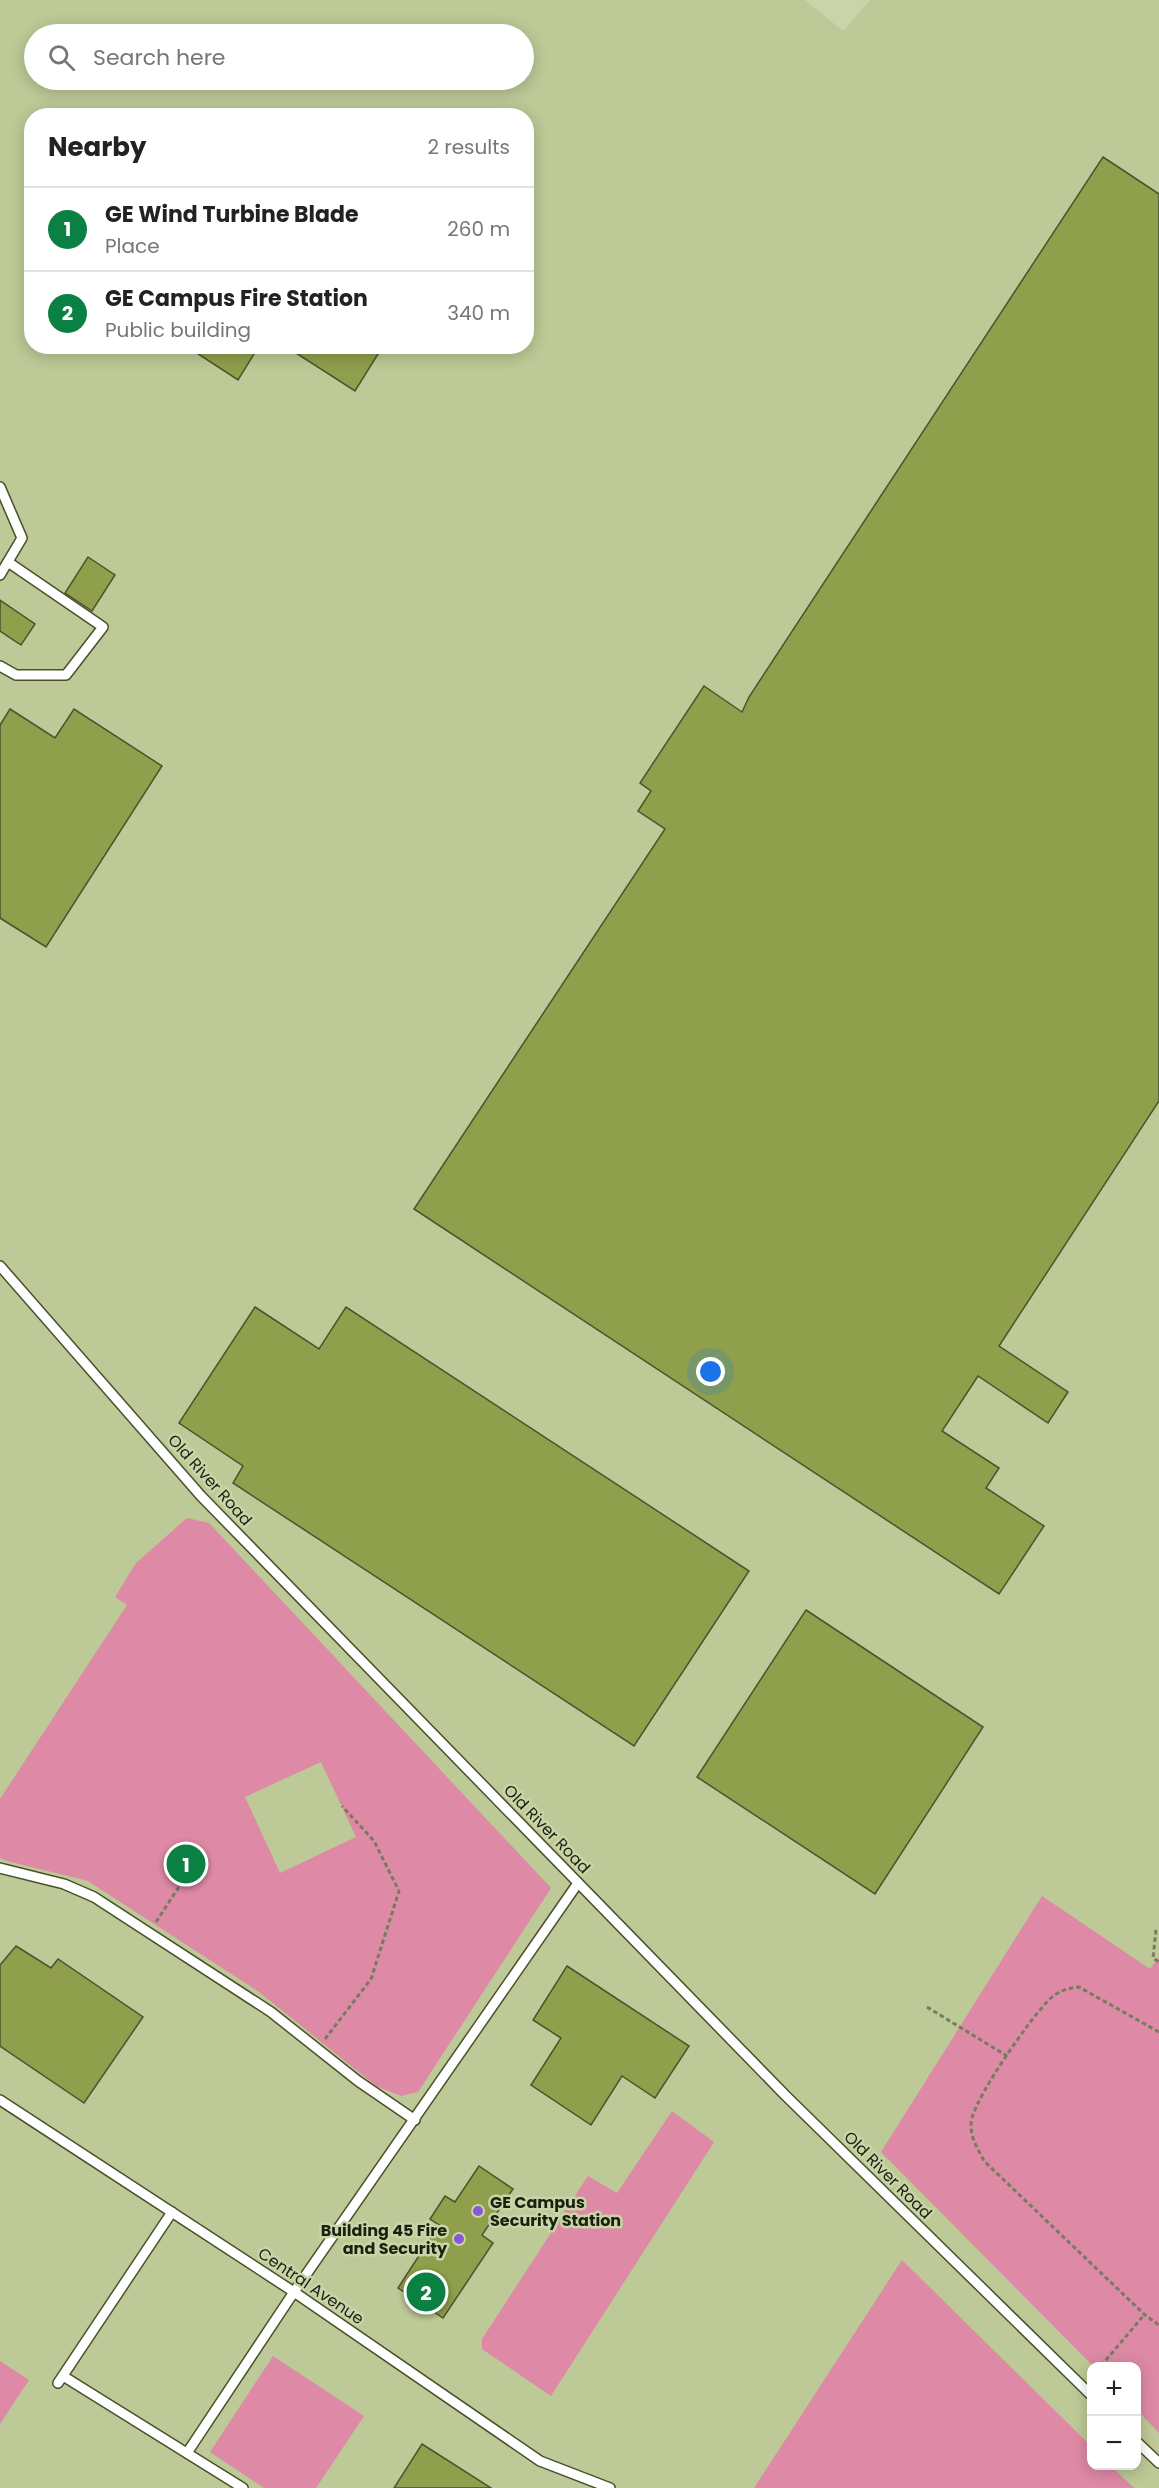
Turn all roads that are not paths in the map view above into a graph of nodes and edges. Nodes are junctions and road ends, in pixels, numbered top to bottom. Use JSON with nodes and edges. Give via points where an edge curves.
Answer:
{"nodes":[{"id":1,"x":0,"y":487,"type":"edge"},
{"id":2,"x":8,"y":562,"type":"junction"},
{"id":3,"x":0,"y":575,"type":"edge"},
{"id":4,"x":0,"y":666,"type":"edge"},
{"id":5,"x":0,"y":1266,"type":"edge"},
{"id":6,"x":0,"y":1868,"type":"edge"},
{"id":7,"x":578,"y":1883,"type":"junction"},
{"id":8,"x":0,"y":2100,"type":"edge"},
{"id":9,"x":415,"y":2121,"type":"junction"},
{"id":10,"x":172,"y":2212,"type":"junction"},
{"id":11,"x":294,"y":2292,"type":"junction"},
{"id":12,"x":1087,"y":2391,"type":"edge"},
{"id":13,"x":1141,"y":2444,"type":"edge"},
{"id":14,"x":187,"y":2453,"type":"junction"},
{"id":15,"x":1159,"y":2463,"type":"edge"},
{"id":16,"x":586,"y":2484,"type":"edge"},
{"id":17,"x":243,"y":2488,"type":"edge"},
{"id":18,"x":610,"y":2488,"type":"edge"}],
"edges":[{"from":1,"to":2,"type":"lane","via":[[22,538]]},
{"from":2,"to":3,"type":"lane"},
{"from":2,"to":4,"type":"lane","via":[[103,627],[66,675],[16,675]]},
{"from":5,"to":7,"type":"lane","name":"Old River Road","via":[[201,1496]]},
{"from":6,"to":9,"type":"lane","via":[[64,1884],[93,1897],[271,2013]]},
{"from":7,"to":9,"type":"lane"},
{"from":7,"to":12,"type":"lane","name":"Old River Road","via":[[785,2095]]},
{"from":8,"to":10,"type":"lane","name":"Central Avenue"},
{"from":9,"to":11,"type":"lane"},
{"from":10,"to":11,"type":"lane","name":"Central Avenue"},
{"from":10,"to":14,"type":"lane","via":[[61,2379]]},
{"from":11,"to":14,"type":"lane"},
{"from":11,"to":16,"type":"lane","name":"Central Avenue","via":[[540,2461]]},
{"from":13,"to":15,"type":"lane"},
{"from":14,"to":17,"type":"lane"},
{"from":16,"to":18,"type":"lane","name":"Central Avenue"}]}
